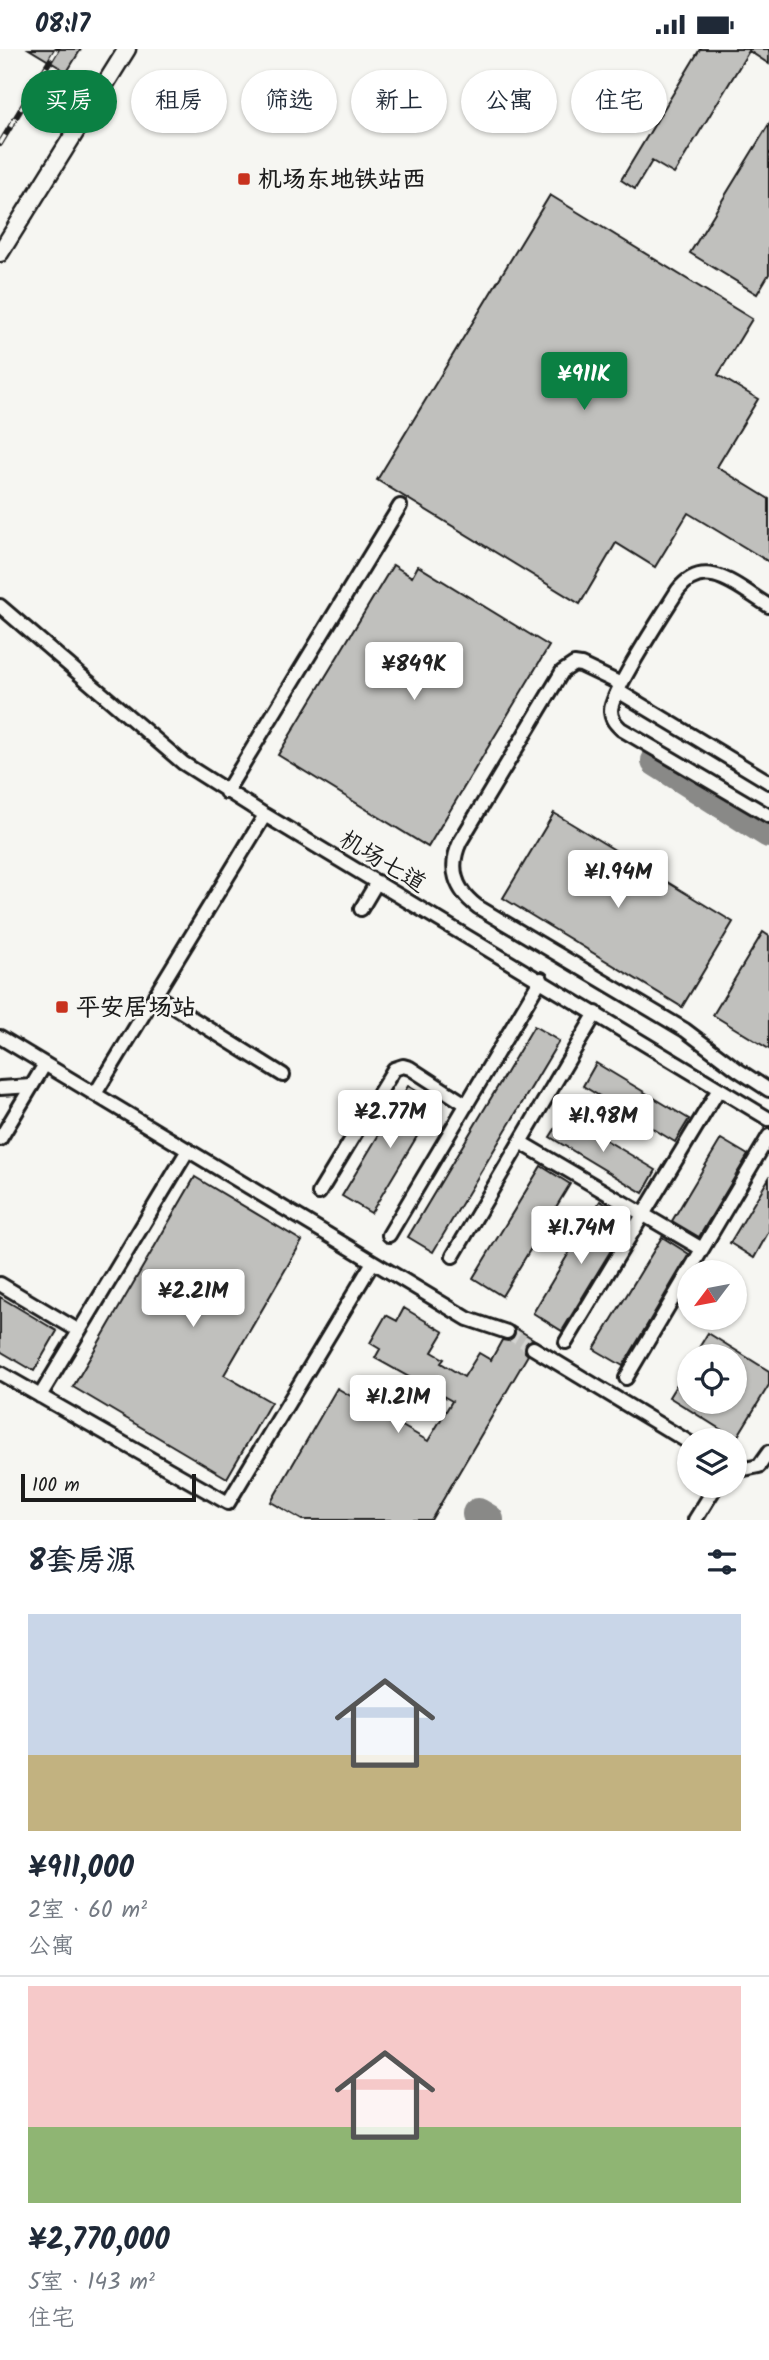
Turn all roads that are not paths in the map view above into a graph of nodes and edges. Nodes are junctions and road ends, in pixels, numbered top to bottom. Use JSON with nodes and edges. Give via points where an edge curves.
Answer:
{"nodes":[{"id":1,"x":127,"y":49,"type":"edge"},
{"id":2,"x":0,"y":253,"type":"edge"},
{"id":3,"x":400,"y":506,"type":"dead end"},
{"id":4,"x":0,"y":606,"type":"edge"},
{"id":5,"x":769,"y":606,"type":"edge"},
{"id":6,"x":620,"y":687,"type":"junction"},
{"id":7,"x":769,"y":782,"type":"edge"},
{"id":8,"x":226,"y":792,"type":"junction"},
{"id":9,"x":265,"y":815,"type":"junction"},
{"id":10,"x":769,"y":815,"type":"edge"},
{"id":11,"x":377,"y":882,"type":"junction"},
{"id":12,"x":361,"y":909,"type":"dead end"},
{"id":13,"x":541,"y":979,"type":"junction"},
{"id":14,"x":155,"y":995,"type":"junction"},
{"id":15,"x":596,"y":1013,"type":"junction"},
{"id":16,"x":0,"y":1037,"type":"edge"},
{"id":17,"x":45,"y":1064,"type":"junction"},
{"id":18,"x":283,"y":1075,"type":"dead end"},
{"id":19,"x":32,"y":1086,"type":"junction"},
{"id":20,"x":0,"y":1088,"type":"edge"},
{"id":21,"x":719,"y":1089,"type":"junction"},
{"id":22,"x":769,"y":1090,"type":"edge"},
{"id":23,"x":95,"y":1094,"type":"junction"},
{"id":24,"x":467,"y":1105,"type":"junction"},
{"id":25,"x":769,"y":1119,"type":"edge"},
{"id":26,"x":769,"y":1136,"type":"edge"},
{"id":27,"x":0,"y":1139,"type":"edge"},
{"id":28,"x":520,"y":1142,"type":"junction"},
{"id":29,"x":188,"y":1150,"type":"junction"},
{"id":30,"x":319,"y":1193,"type":"dead end"},
{"id":31,"x":643,"y":1215,"type":"junction"},
{"id":32,"x":389,"y":1235,"type":"dead end"},
{"id":33,"x":702,"y":1249,"type":"junction"},
{"id":34,"x":453,"y":1256,"type":"dead end"},
{"id":35,"x":373,"y":1262,"type":"junction"},
{"id":36,"x":0,"y":1284,"type":"edge"},
{"id":37,"x":79,"y":1331,"type":"junction"},
{"id":38,"x":507,"y":1332,"type":"tunnel mouth"},
{"id":39,"x":566,"y":1342,"type":"dead end"},
{"id":40,"x":533,"y":1348,"type":"tunnel mouth"},
{"id":41,"x":0,"y":1373,"type":"edge"},
{"id":42,"x":626,"y":1378,"type":"dead end"},
{"id":43,"x":40,"y":1396,"type":"junction"},
{"id":44,"x":677,"y":1435,"type":"edge"},
{"id":45,"x":769,"y":1452,"type":"edge"},
{"id":46,"x":747,"y":1468,"type":"edge"},
{"id":47,"x":709,"y":1498,"type":"edge"},
{"id":48,"x":695,"y":1520,"type":"edge"}],
"edges":[{"from":1,"to":2,"type":"main road"},
{"from":3,"to":8,"type":"lane"},
{"from":4,"to":8,"type":"lane","name":"机场七道","via":[[183,764]]},
{"from":5,"to":6,"type":"lane","via":[[718,575],[688,578]]},
{"from":6,"to":7,"type":"lane"},
{"from":6,"to":10,"type":"lane","via":[[611,714],[621,729]]},
{"from":6,"to":22,"type":"lane","via":[[581,664],[562,672],[460,842],[453,863],[457,884],[478,908],[685,1030]]},
{"from":8,"to":9,"type":"lane","name":"机场七道"},
{"from":9,"to":11,"type":"lane","name":"机场七道"},
{"from":9,"to":14,"type":"lane"},
{"from":11,"to":12,"type":"lane"},
{"from":11,"to":13,"type":"lane","name":"机场七道"},
{"from":13,"to":15,"type":"lane","name":"机场七道"},
{"from":13,"to":24,"type":"lane"},
{"from":14,"to":18,"type":"lane"},
{"from":14,"to":23,"type":"lane"},
{"from":15,"to":21,"type":"lane","name":"机场七道"},
{"from":15,"to":28,"type":"lane"},
{"from":16,"to":17,"type":"lane"},
{"from":17,"to":19,"type":"lane"},
{"from":17,"to":23,"type":"lane"},
{"from":19,"to":20,"type":"lane"},
{"from":19,"to":27,"type":"lane"},
{"from":21,"to":25,"type":"lane","name":"机场七道"},
{"from":21,"to":31,"type":"lane"},
{"from":23,"to":29,"type":"lane"},
{"from":24,"to":30,"type":"lane","via":[[410,1068],[394,1069]]},
{"from":24,"to":32,"type":"lane"},
{"from":26,"to":33,"type":"lane"},
{"from":28,"to":31,"type":"lane"},
{"from":28,"to":34,"type":"lane"},
{"from":29,"to":35,"type":"lane"},
{"from":29,"to":37,"type":"lane"},
{"from":31,"to":33,"type":"lane"},
{"from":31,"to":39,"type":"lane"},
{"from":33,"to":42,"type":"lane"},
{"from":35,"to":38,"type":"lane","via":[[468,1319]]},
{"from":35,"to":43,"type":"lane","via":[[228,1503]]},
{"from":36,"to":37,"type":"lane"},
{"from":37,"to":43,"type":"lane"},
{"from":40,"to":44,"type":"lane"},
{"from":41,"to":43,"type":"lane"},
{"from":45,"to":46,"type":"lane","via":[[759,1466]]},
{"from":47,"to":48,"type":"lane"}]}
